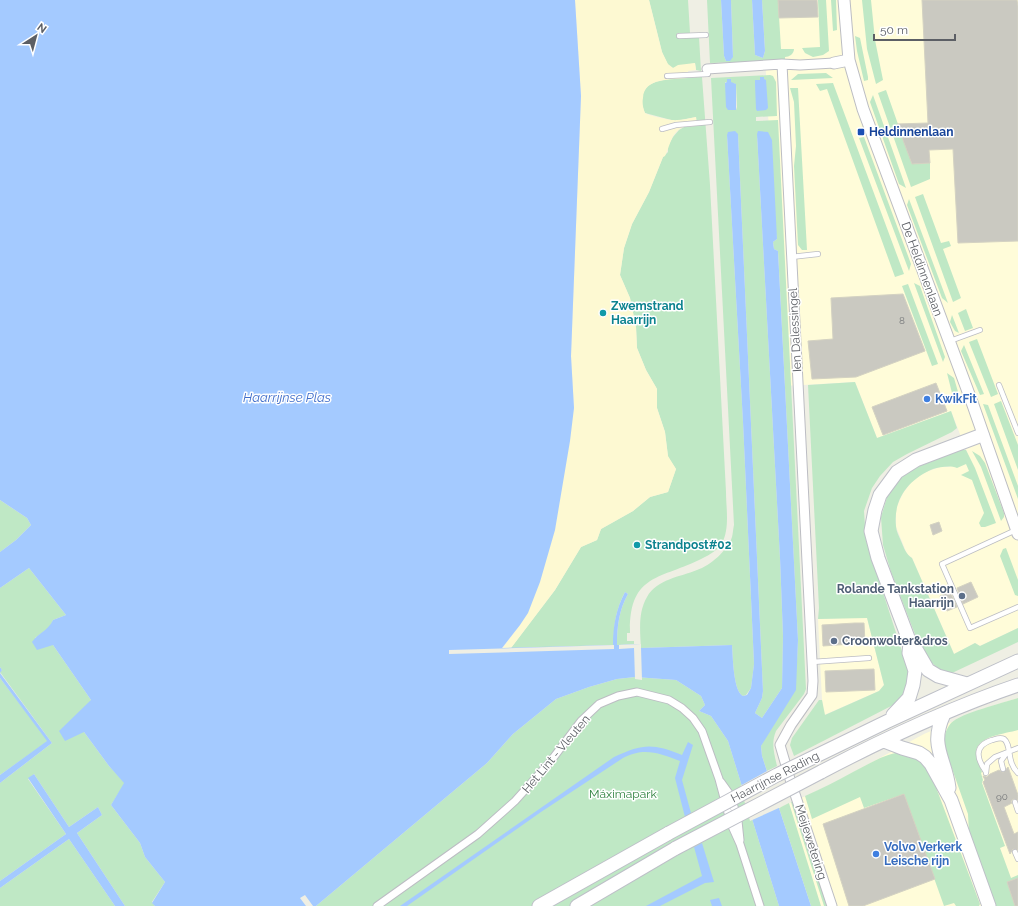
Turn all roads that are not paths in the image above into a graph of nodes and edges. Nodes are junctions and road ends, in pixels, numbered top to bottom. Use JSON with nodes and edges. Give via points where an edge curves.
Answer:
{"nodes":[{"id":1,"x":844,"y":0,"type":"edge"},
{"id":2,"x":706,"y":35,"type":"dead end"},
{"id":3,"x":679,"y":36,"type":"dead end"},
{"id":4,"x":849,"y":60,"type":"junction"},
{"id":5,"x":834,"y":63,"type":"joint"},
{"id":6,"x":782,"y":64,"type":"junction"},
{"id":7,"x":707,"y":71,"type":"joint"},
{"id":8,"x":667,"y":76,"type":"dead end"},
{"id":9,"x":710,"y":122,"type":"dead end"},
{"id":10,"x":662,"y":129,"type":"dead end"},
{"id":11,"x":818,"y":254,"type":"dead end"},
{"id":12,"x":791,"y":257,"type":"junction"},
{"id":13,"x":980,"y":330,"type":"dead end"},
{"id":14,"x":949,"y":342,"type":"junction"},
{"id":15,"x":999,"y":384,"type":"dead end"},
{"id":16,"x":1018,"y":433,"type":"edge"},
{"id":17,"x":982,"y":435,"type":"junction"},
{"id":18,"x":1018,"y":531,"type":"edge"},
{"id":19,"x":1018,"y":608,"type":"edge"},
{"id":20,"x":910,"y":643,"type":"junction"},
{"id":21,"x":869,"y":658,"type":"dead end"},
{"id":22,"x":1018,"y":661,"type":"edge"},
{"id":23,"x":812,"y":662,"type":"junction"},
{"id":24,"x":967,"y":684,"type":"junction"},
{"id":25,"x":1018,"y":685,"type":"edge"},
{"id":26,"x":944,"y":714,"type":"junction"},
{"id":27,"x":886,"y":722,"type":"junction"},
{"id":28,"x":884,"y":741,"type":"junction"},
{"id":29,"x":1018,"y":748,"type":"edge"},
{"id":30,"x":1009,"y":751,"type":"junction"},
{"id":31,"x":1003,"y":769,"type":"dead end"},
{"id":32,"x":1018,"y":773,"type":"edge"},
{"id":33,"x":790,"y":779,"type":"joint"},
{"id":34,"x":951,"y":800,"type":"junction"},
{"id":35,"x":1015,"y":802,"type":"dead end"},
{"id":36,"x":1018,"y":811,"type":"edge"},
{"id":37,"x":1015,"y":852,"type":"dead end"},
{"id":38,"x":1018,"y":859,"type":"edge"},
{"id":39,"x":377,"y":906,"type":"edge"},
{"id":40,"x":540,"y":906,"type":"edge"},
{"id":41,"x":577,"y":906,"type":"edge"},
{"id":42,"x":760,"y":906,"type":"edge"},
{"id":43,"x":832,"y":906,"type":"edge"},
{"id":44,"x":989,"y":906,"type":"edge"}],
"edges":[{"from":1,"to":4,"type":"street","name":"De Heldinnenlaan"},
{"from":2,"to":3,"type":"lane"},
{"from":4,"to":5,"type":"street"},
{"from":4,"to":14,"type":"street","name":"De Heldinnenlaan","via":[[869,128]]},
{"from":5,"to":6,"type":"street"},
{"from":6,"to":7,"type":"street"},
{"from":6,"to":12,"type":"street","name":"Ien Dalessingel"},
{"from":7,"to":8,"type":"lane"},
{"from":9,"to":10,"type":"lane"},
{"from":11,"to":12,"type":"lane"},
{"from":12,"to":23,"type":"street","name":"Ien Dalessingel"},
{"from":13,"to":14,"type":"lane"},
{"from":14,"to":17,"type":"street","name":"De Heldinnenlaan"},
{"from":15,"to":16,"type":"lane"},
{"from":17,"to":18,"type":"street","name":"De Heldinnenlaan"},
{"from":17,"to":20,"type":"main road","via":[[928,455],[897,472],[878,500],[871,531],[878,558]]},
{"from":18,"to":19,"type":"lane","via":[[942,564],[970,628]]},
{"from":20,"to":24,"type":"main road","via":[[928,670],[938,676]]},
{"from":20,"to":27,"type":"main road","via":[[909,653],[915,671],[910,698]]},
{"from":21,"to":23,"type":"lane"},
{"from":22,"to":24,"type":"main road","name":"Haarrijnse Rading"},
{"from":23,"to":33,"type":"street","name":"Ien Dalessingel","via":[[812,695],[780,745]]},
{"from":24,"to":27,"type":"main road","name":"Haarrijnse Rading"},
{"from":25,"to":26,"type":"main road","name":"Haarrijnse Rading"},
{"from":26,"to":28,"type":"main road","name":"Haarrijnse Rading"},
{"from":26,"to":34,"type":"main road","via":[[937,746],[948,780]]},
{"from":27,"to":40,"type":"main road","name":"Haarrijnse Rading","bridge":true,"via":[[777,774]]},
{"from":28,"to":34,"type":"main road","via":[[925,757]]},
{"from":28,"to":41,"type":"main road","name":"Haarrijnse Rading","bridge":true,"via":[[676,848]]},
{"from":29,"to":30,"type":"lane"},
{"from":30,"to":30,"type":"lane","via":[[1007,742],[1003,739],[998,738],[983,745],[978,753],[986,773],[987,764],[991,760]]},
{"from":30,"to":31,"type":"lane","via":[[1001,761]]},
{"from":30,"to":32,"type":"lane","via":[[1013,768]]},
{"from":33,"to":43,"type":"street","name":"Meijewetering"},
{"from":34,"to":44,"type":"main road"},
{"from":35,"to":36,"type":"lane"},
{"from":37,"to":38,"type":"lane"},
{"from":39,"to":42,"type":"street","name":"Het Lint - Vleuten","via":[[478,834],[515,802],[598,704],[637,692],[669,700],[693,718],[702,731]]}]}
